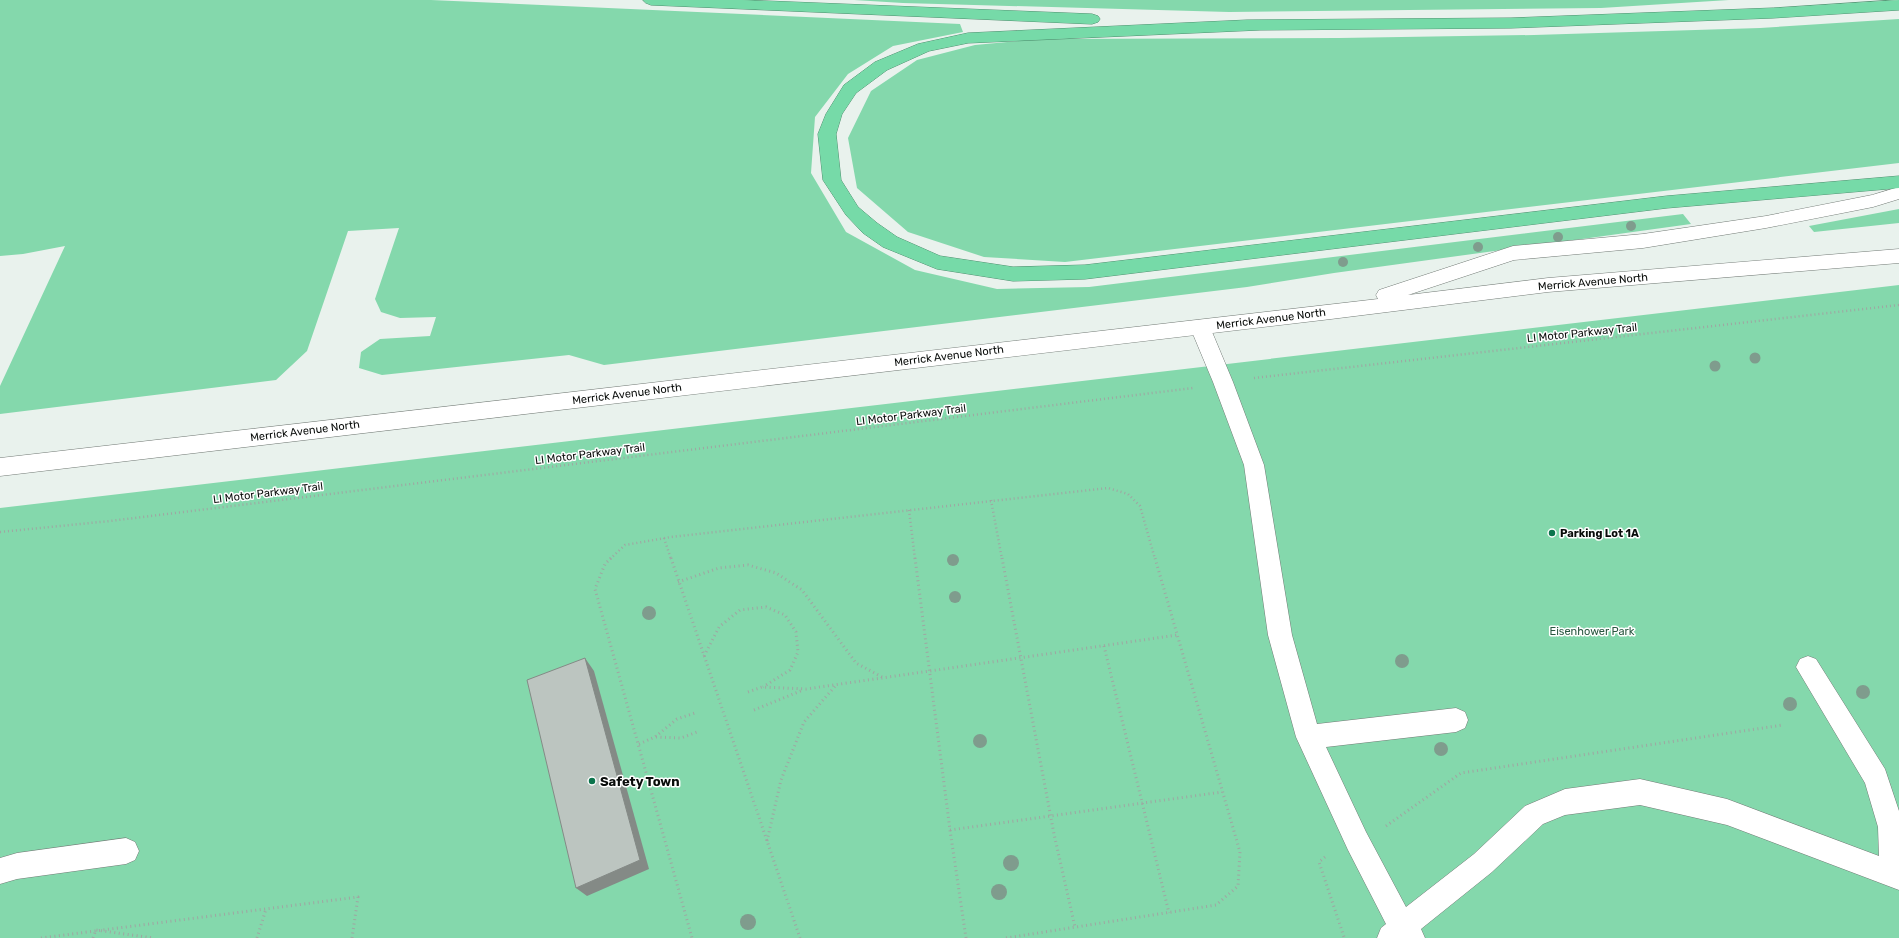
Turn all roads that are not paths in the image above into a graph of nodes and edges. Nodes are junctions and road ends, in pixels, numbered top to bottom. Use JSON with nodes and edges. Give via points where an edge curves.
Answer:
{"nodes":[{"id":1,"x":651,"y":0,"type":"edge"},
{"id":2,"x":1899,"y":5,"type":"edge"},
{"id":3,"x":1260,"y":25,"type":"junction"},
{"id":4,"x":1899,"y":182,"type":"edge"},
{"id":5,"x":1899,"y":193,"type":"edge"},
{"id":6,"x":1899,"y":256,"type":"edge"},
{"id":7,"x":1337,"y":311,"type":"junction"},
{"id":8,"x":1200,"y":327,"type":"junction"},
{"id":9,"x":0,"y":467,"type":"edge"},
{"id":10,"x":1808,"y":667,"type":"dead end"},
{"id":11,"x":1456,"y":720,"type":"dead end"},
{"id":12,"x":1308,"y":737,"type":"junction"},
{"id":13,"x":126,"y":851,"type":"dead end"},
{"id":14,"x":0,"y":871,"type":"edge"},
{"id":15,"x":1896,"y":875,"type":"edge"},
{"id":16,"x":1401,"y":934,"type":"edge"}],
"edges":[{"from":1,"to":3,"type":"highway"},
{"from":2,"to":3,"type":"highway","via":[[1773,13],[1511,23]]},
{"from":3,"to":4,"type":"highway","via":[[994,36],[968,38],[924,47],[881,66],[850,89],[834,114],[827,134],[832,180],[852,211],[890,242],[937,262],[1013,274],[1085,272],[1667,202]]},
{"from":5,"to":7,"type":"main road","via":[[1873,201],[1758,223],[1642,241],[1514,253]]},
{"from":6,"to":7,"type":"main road","name":"Merrick Avenue North","via":[[1548,285]]},
{"from":7,"to":8,"type":"main road","name":"Merrick Avenue North"},
{"from":8,"to":9,"type":"main road","name":"Merrick Avenue North"},
{"from":8,"to":12,"type":"lane","via":[[1254,465],[1280,634]]},
{"from":10,"to":15,"type":"lane","via":[[1876,778],[1890,827]]},
{"from":11,"to":12,"type":"lane"},
{"from":12,"to":16,"type":"lane"},
{"from":13,"to":14,"type":"lane","via":[[17,866]]},
{"from":15,"to":16,"type":"lane","via":[[1727,812],[1640,792],[1566,802],[1534,814],[1483,863]]}]}
